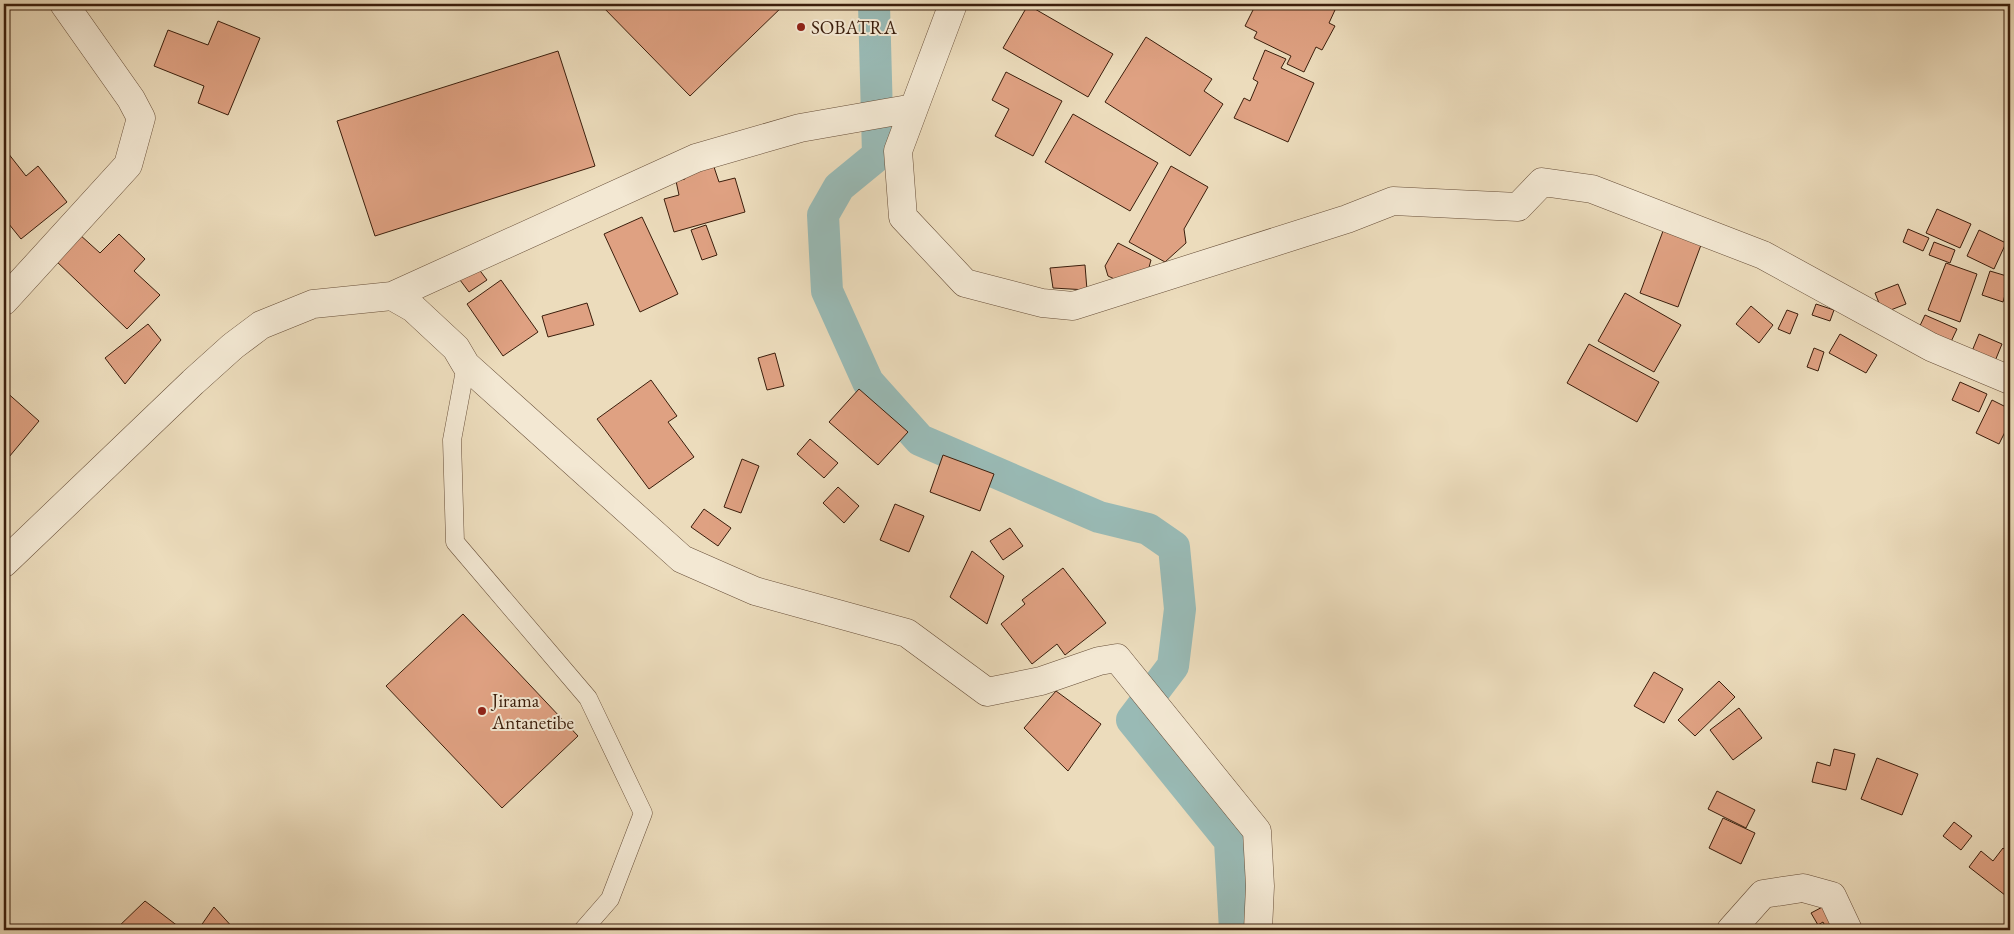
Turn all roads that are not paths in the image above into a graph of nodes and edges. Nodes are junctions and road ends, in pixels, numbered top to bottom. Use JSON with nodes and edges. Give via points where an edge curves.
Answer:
{"nodes":[{"id":1,"x":64,"y":4,"type":"edge"},
{"id":2,"x":953,"y":4,"type":"edge"},
{"id":3,"x":914,"y":108,"type":"junction"},
{"id":4,"x":392,"y":296,"type":"junction"},
{"id":5,"x":4,"y":301,"type":"edge"},
{"id":6,"x":466,"y":365,"type":"junction"},
{"id":7,"x":2010,"y":380,"type":"edge"},
{"id":8,"x":4,"y":563,"type":"edge"},
{"id":9,"x":583,"y":930,"type":"edge"},
{"id":10,"x":1258,"y":930,"type":"edge"},
{"id":11,"x":1731,"y":930,"type":"edge"},
{"id":12,"x":1848,"y":930,"type":"edge"}],
"edges":[{"from":1,"to":5,"type":"street","via":[[131,99],[140,118],[128,165]]},
{"from":2,"to":3,"type":"street"},
{"from":3,"to":4,"type":"street","via":[[800,128],[696,158]]},
{"from":3,"to":7,"type":"street","via":[[898,151],[903,217],[965,283],[1042,303],[1073,306],[1394,202],[1518,207],[1542,182],[1592,189],[1763,255],[1931,347]]},
{"from":4,"to":6,"type":"street","via":[[413,308],[456,348]]},
{"from":4,"to":8,"type":"street","via":[[313,304],[261,325],[193,382]]},
{"from":6,"to":9,"type":"lane","via":[[452,440],[455,542],[588,698],[643,813],[610,899]]},
{"from":6,"to":10,"type":"street","via":[[682,559],[755,591],[907,633],[987,692],[1041,681],[1117,658],[1257,831]]},
{"from":11,"to":12,"type":"street","via":[[1763,894],[1803,888],[1832,896]]}]}
